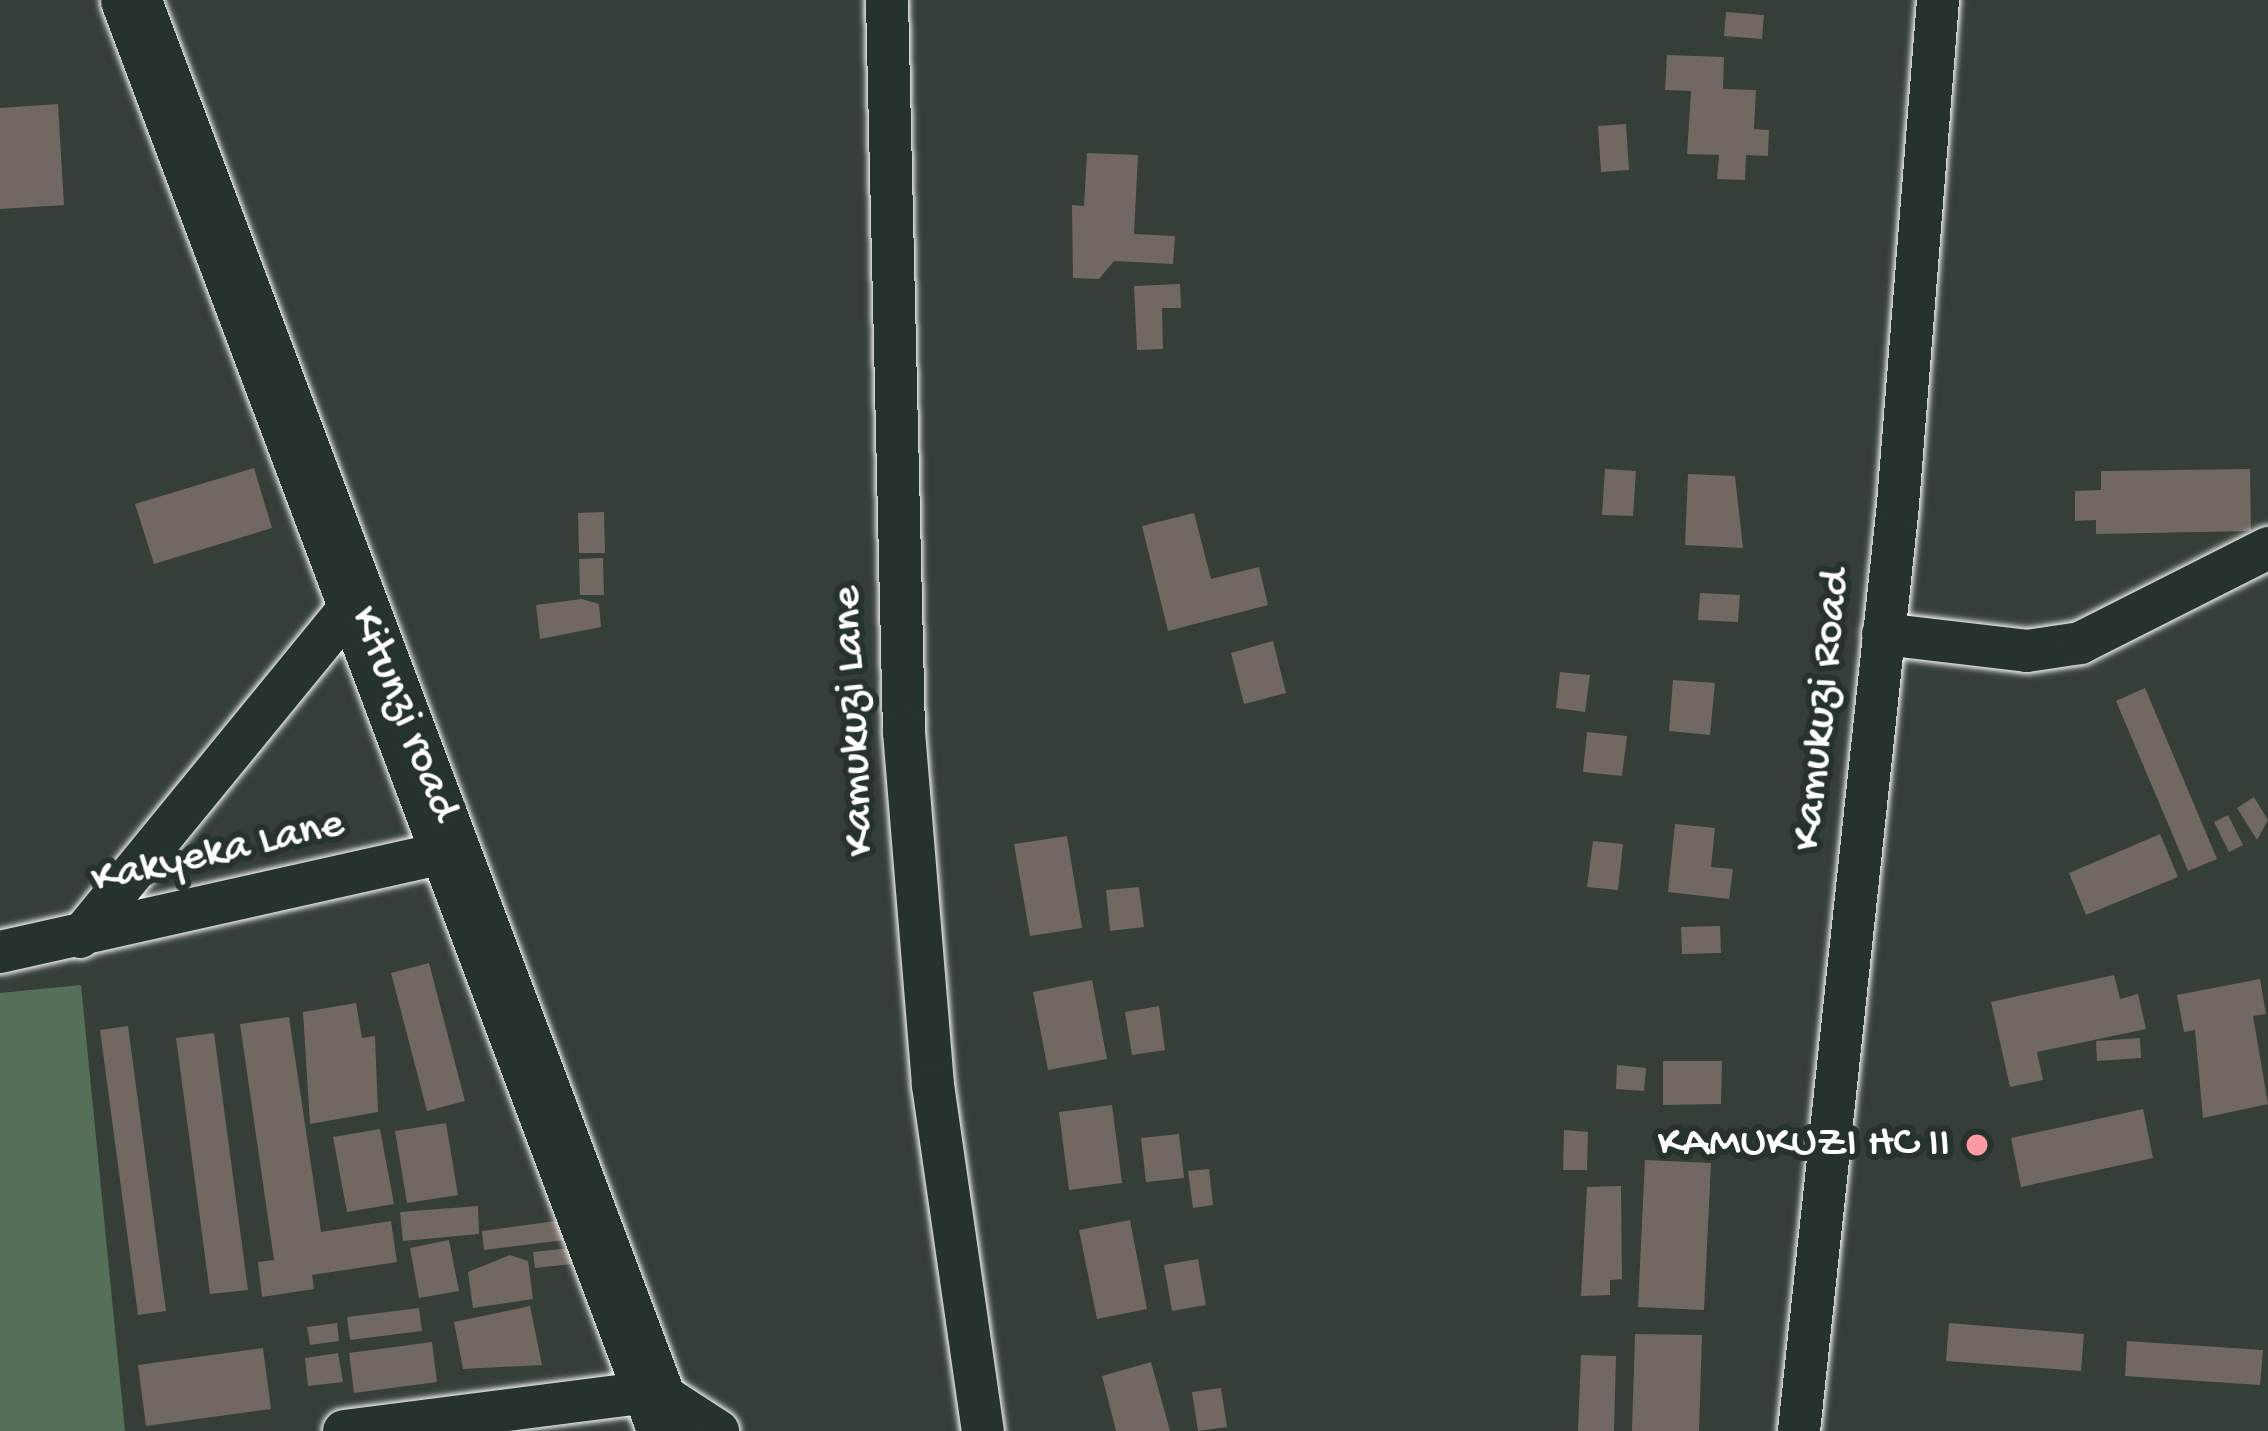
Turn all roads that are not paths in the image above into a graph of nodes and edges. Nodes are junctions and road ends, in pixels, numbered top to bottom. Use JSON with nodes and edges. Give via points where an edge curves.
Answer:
{"nodes":[{"id":1,"x":131,"y":0,"type":"edge"},
{"id":2,"x":887,"y":0,"type":"edge"},
{"id":3,"x":1938,"y":0,"type":"edge"},
{"id":4,"x":2268,"y":548,"type":"edge"},
{"id":5,"x":356,"y":600,"type":"junction"},
{"id":6,"x":1883,"y":634,"type":"junction"},
{"id":7,"x":458,"y":850,"type":"junction"},
{"id":8,"x":80,"y":938,"type":"junction"},
{"id":9,"x":0,"y":952,"type":"edge"},
{"id":10,"x":662,"y":1411,"type":"edge"},
{"id":11,"x":344,"y":1431,"type":"edge"},
{"id":12,"x":718,"y":1431,"type":"edge"},
{"id":13,"x":983,"y":1431,"type":"edge"},
{"id":14,"x":1798,"y":1431,"type":"edge"}],
"edges":[{"from":1,"to":5,"type":"street","name":"Kitunzi road"},
{"from":2,"to":13,"type":"street","name":"Kamukuzi Lane","via":[[904,732],[933,1085]]},
{"from":3,"to":6,"type":"street","name":"Kamukuzi Road"},
{"from":4,"to":6,"type":"street","via":[[2080,643],[2027,651]]},
{"from":5,"to":7,"type":"street","name":"Kitunzi road"},
{"from":5,"to":8,"type":"street"},
{"from":6,"to":14,"type":"street","name":"Kamukuzi Road"},
{"from":7,"to":8,"type":"street","name":"Kakyeka Lane"},
{"from":7,"to":10,"type":"street","name":"Kitunzi road"},
{"from":8,"to":9,"type":"street","name":"Kakyeka Lane"},
{"from":10,"to":11,"type":"street"},
{"from":10,"to":12,"type":"street"}]}
